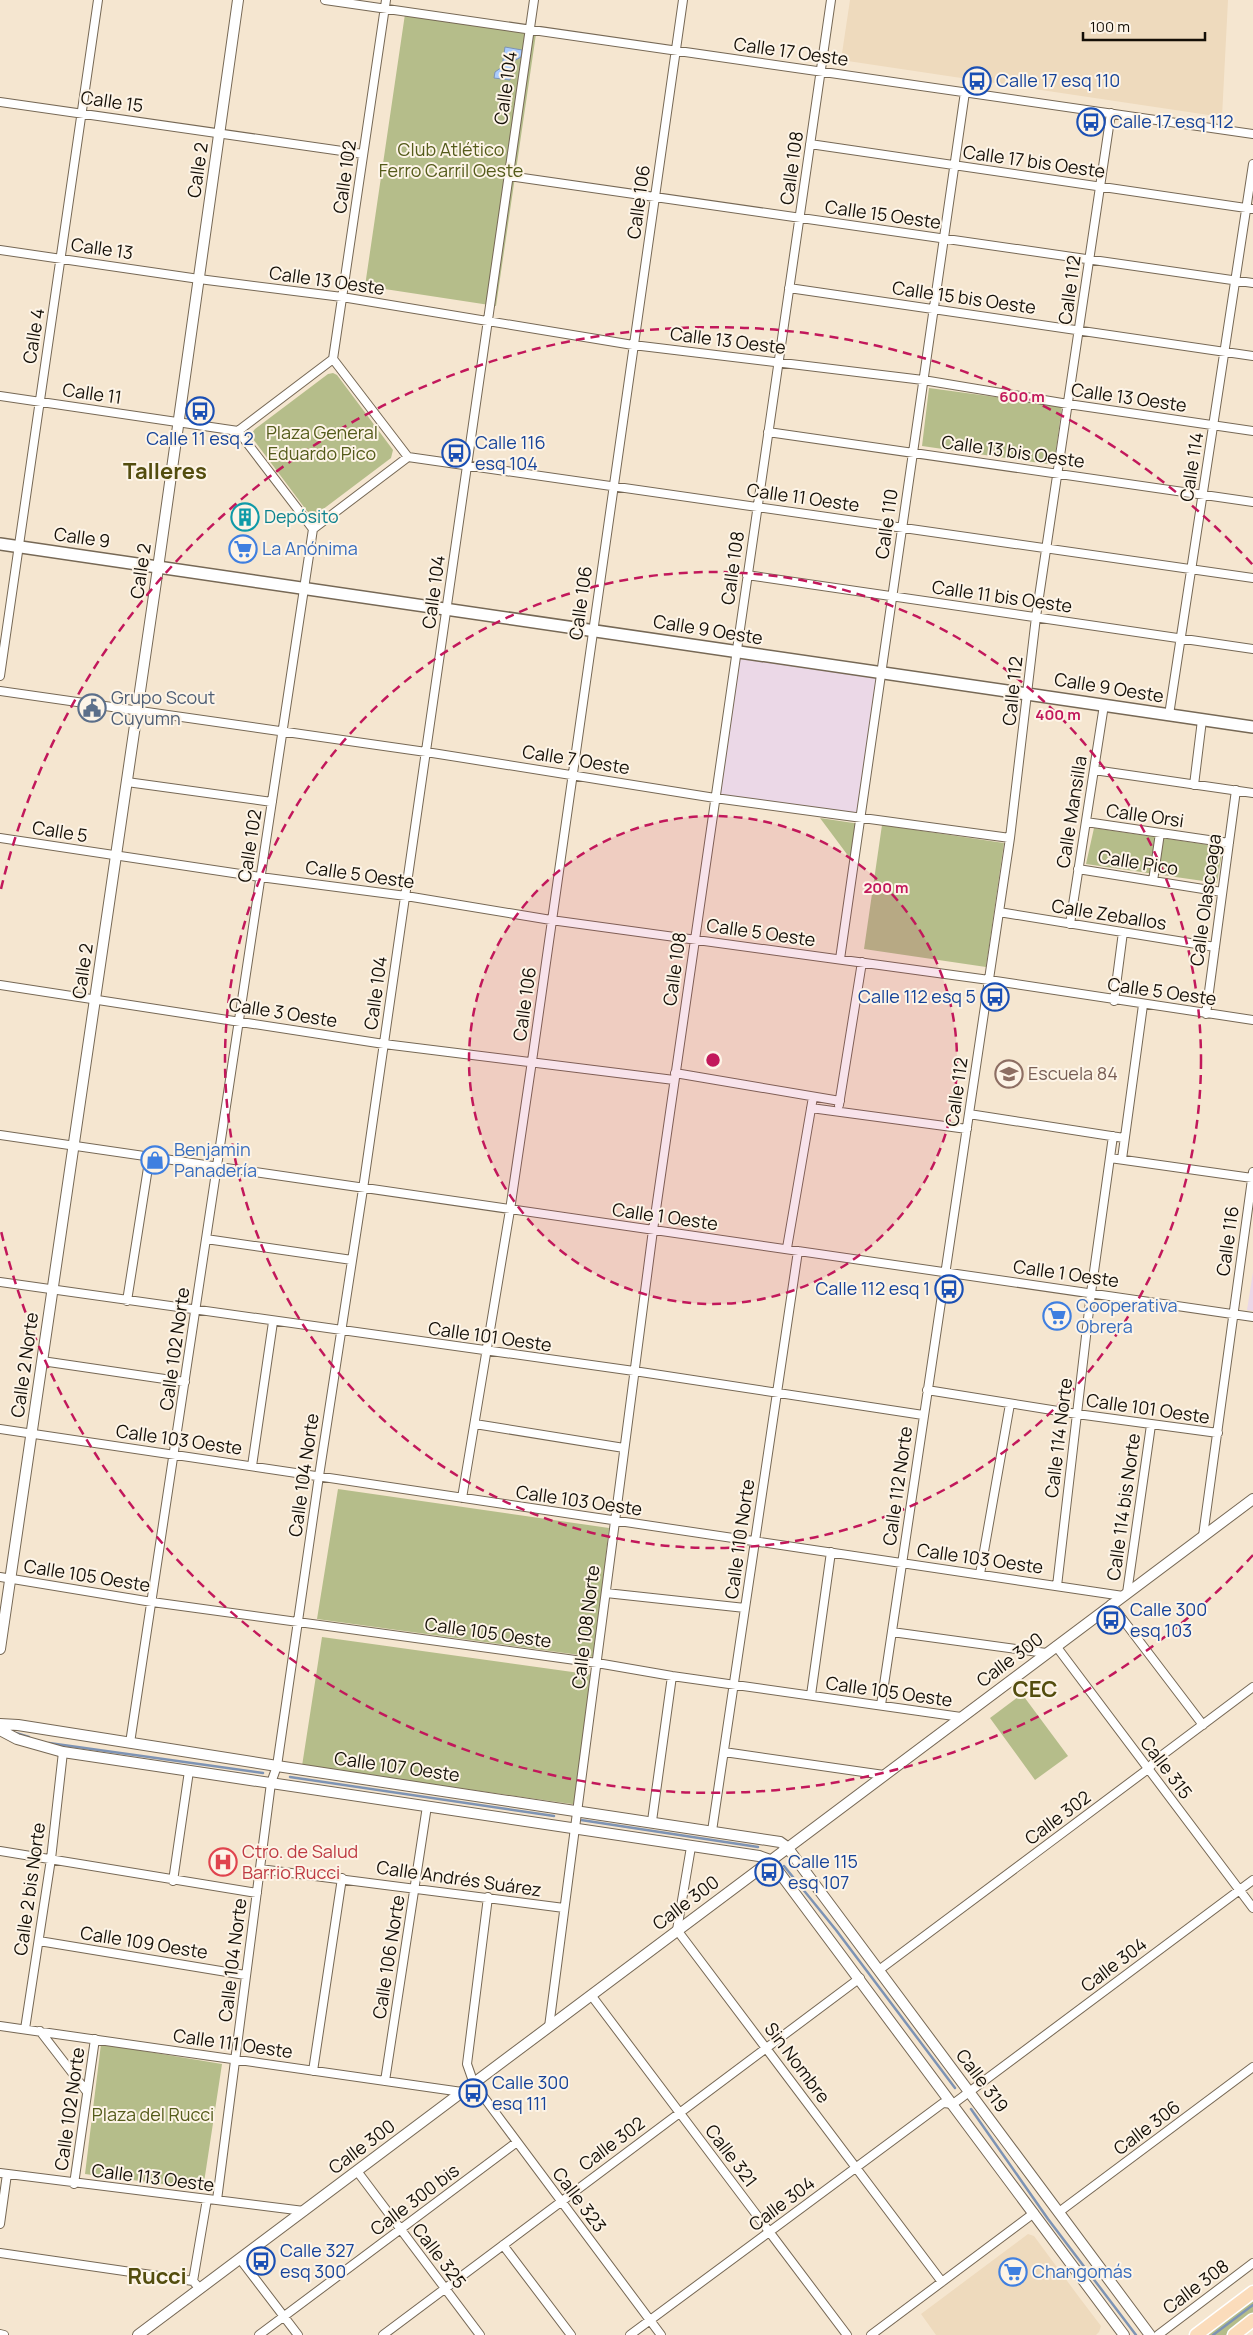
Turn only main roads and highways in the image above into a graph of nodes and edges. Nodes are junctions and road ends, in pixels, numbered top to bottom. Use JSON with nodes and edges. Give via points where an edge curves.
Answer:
{"nodes":[{"id":1,"x":0,"y":544,"type":"edge"},
{"id":2,"x":158,"y":568,"type":"joint"},
{"id":3,"x":1253,"y":727,"type":"edge"},
{"id":4,"x":1253,"y":2292,"type":"edge"},
{"id":5,"x":1253,"y":2320,"type":"edge"},
{"id":6,"x":1196,"y":2335,"type":"edge"},
{"id":7,"x":1234,"y":2335,"type":"edge"}],
"edges":[{"from":1,"to":2,"type":"main road","name":"Calle 9"},
{"from":2,"to":3,"type":"main road","name":"Calle 9 Oeste"},
{"from":4,"to":6,"type":"main road"},
{"from":5,"to":7,"type":"main road"}]}
